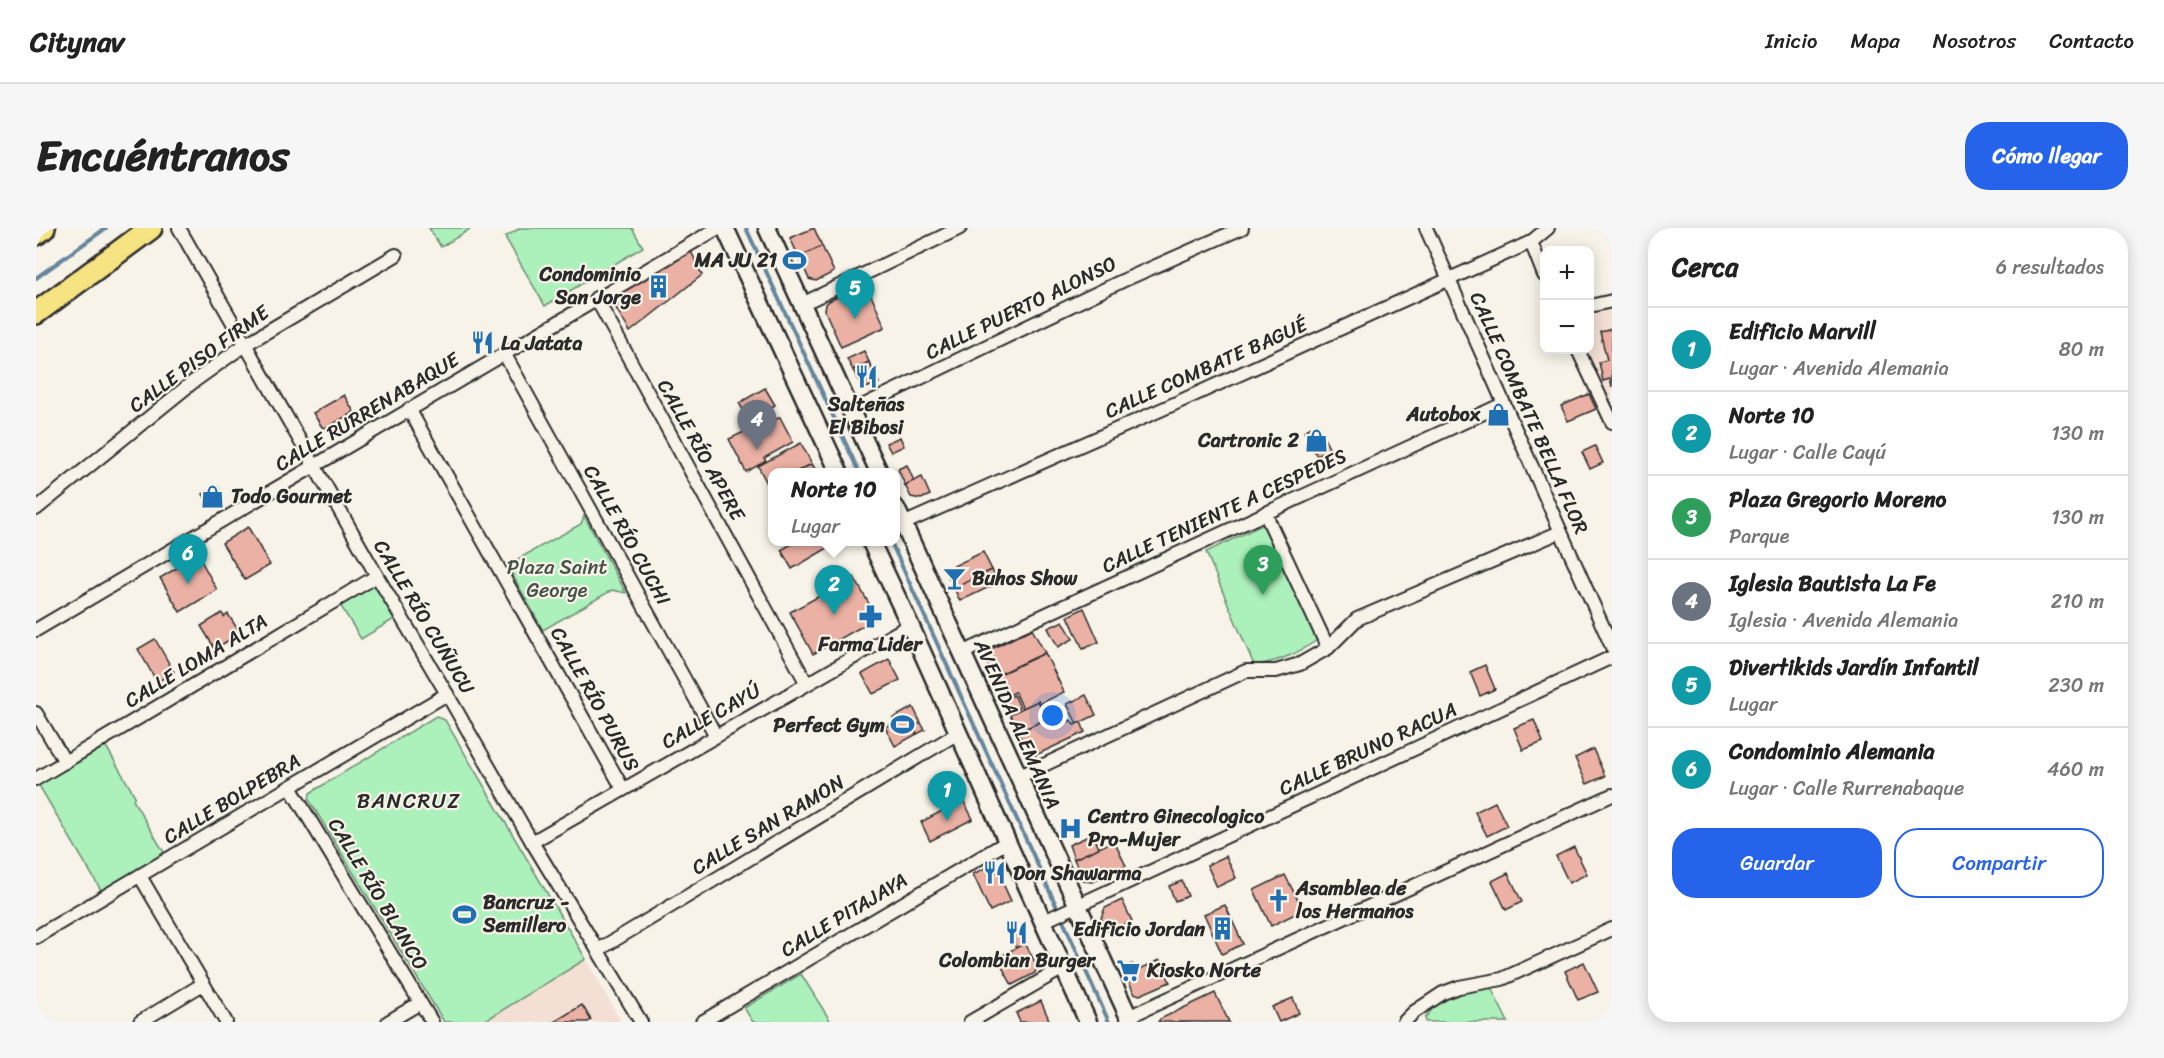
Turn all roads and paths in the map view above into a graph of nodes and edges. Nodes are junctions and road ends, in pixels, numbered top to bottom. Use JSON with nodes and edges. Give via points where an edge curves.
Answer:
{"nodes":[{"id":1,"x":44,"y":228,"type":"edge"},
{"id":2,"x":151,"y":228,"type":"edge"},
{"id":3,"x":179,"y":228,"type":"edge"},
{"id":4,"x":718,"y":228,"type":"edge"},
{"id":5,"x":725,"y":228,"type":"edge"},
{"id":6,"x":767,"y":228,"type":"edge"},
{"id":7,"x":960,"y":228,"type":"edge"},
{"id":8,"x":1242,"y":228,"type":"edge"},
{"id":9,"x":1426,"y":228,"type":"edge"},
{"id":10,"x":1548,"y":228,"type":"edge"},
{"id":11,"x":36,"y":234,"type":"edge"},
{"id":12,"x":1531,"y":242,"type":"junction"},
{"id":13,"x":396,"y":255,"type":"dead end"},
{"id":14,"x":1540,"y":263,"type":"edge"},
{"id":15,"x":1449,"y":278,"type":"junction"},
{"id":16,"x":596,"y":298,"type":"junction"},
{"id":17,"x":1612,"y":301,"type":"edge"},
{"id":18,"x":801,"y":304,"type":"junction"},
{"id":19,"x":1594,"y":305,"type":"edge"},
{"id":20,"x":36,"y":313,"type":"edge"},
{"id":21,"x":246,"y":344,"type":"junction"},
{"id":22,"x":504,"y":353,"type":"junction"},
{"id":23,"x":1580,"y":354,"type":"edge"},
{"id":24,"x":1503,"y":404,"type":"junction"},
{"id":25,"x":409,"y":409,"type":"junction"},
{"id":26,"x":852,"y":411,"type":"junction"},
{"id":27,"x":1612,"y":422,"type":"edge"},
{"id":28,"x":314,"y":465,"type":"junction"},
{"id":29,"x":836,"y":468,"type":"edge"},
{"id":30,"x":877,"y":468,"type":"edge"},
{"id":31,"x":36,"y":509,"type":"edge"},
{"id":32,"x":1265,"y":513,"type":"junction"},
{"id":33,"x":900,"y":526,"type":"edge"},
{"id":34,"x":900,"y":528,"type":"edge"},
{"id":35,"x":1560,"y":532,"type":"junction"},
{"id":36,"x":873,"y":546,"type":"edge"},
{"id":37,"x":376,"y":576,"type":"junction"},
{"id":38,"x":910,"y":625,"type":"junction"},
{"id":39,"x":36,"y":630,"type":"edge"},
{"id":40,"x":1612,"y":647,"type":"edge"},
{"id":41,"x":1328,"y":648,"type":"junction"},
{"id":42,"x":962,"y":653,"type":"junction"},
{"id":43,"x":1612,"y":657,"type":"edge"},
{"id":44,"x":807,"y":684,"type":"junction"},
{"id":45,"x":447,"y":694,"type":"junction"},
{"id":46,"x":36,"y":713,"type":"edge"},
{"id":47,"x":958,"y":733,"type":"junction"},
{"id":48,"x":716,"y":736,"type":"junction"},
{"id":49,"x":65,"y":762,"type":"junction"},
{"id":50,"x":1018,"y":777,"type":"junction"},
{"id":51,"x":36,"y":779,"type":"edge"},
{"id":52,"x":290,"y":787,"type":"junction"},
{"id":53,"x":623,"y":789,"type":"junction"},
{"id":54,"x":1612,"y":795,"type":"edge"},
{"id":55,"x":532,"y":842,"type":"junction"},
{"id":56,"x":1007,"y":842,"type":"junction"},
{"id":57,"x":140,"y":876,"type":"junction"},
{"id":58,"x":1071,"y":909,"type":"junction"},
{"id":59,"x":1046,"y":920,"type":"junction"},
{"id":60,"x":1612,"y":928,"type":"edge"},
{"id":61,"x":36,"y":938,"type":"edge"},
{"id":62,"x":598,"y":950,"type":"junction"},
{"id":63,"x":1063,"y":968,"type":"junction"},
{"id":64,"x":203,"y":984,"type":"junction"},
{"id":65,"x":420,"y":1003,"type":"junction"},
{"id":66,"x":1129,"y":1019,"type":"edge"},
{"id":67,"x":140,"y":1022,"type":"edge"},
{"id":68,"x":226,"y":1022,"type":"edge"},
{"id":69,"x":388,"y":1022,"type":"edge"},
{"id":70,"x":432,"y":1022,"type":"edge"},
{"id":71,"x":641,"y":1022,"type":"edge"},
{"id":72,"x":702,"y":1022,"type":"edge"},
{"id":73,"x":970,"y":1022,"type":"edge"},
{"id":74,"x":1088,"y":1022,"type":"edge"},
{"id":75,"x":1404,"y":1022,"type":"edge"}],
"edges":[{"from":1,"to":11,"type":"highway"},
{"from":2,"to":20,"type":"highway"},
{"from":3,"to":21,"type":"street","name":"CALLE RÍO CUÑUCU"},
{"from":4,"to":16,"type":"street","name":"CALLE RURRENABAQUE"},
{"from":5,"to":29,"type":"main road"},
{"from":6,"to":18,"type":"main road"},
{"from":7,"to":18,"type":"street"},
{"from":8,"to":26,"type":"street","name":"CALLE PUERTO ALONSO"},
{"from":9,"to":15,"type":"street","name":"CALLE COMBATE BELLA FLOR"},
{"from":10,"to":12,"type":"street","name":"CALLE COMBATE BAGUÉ"},
{"from":12,"to":14,"type":"street"},
{"from":12,"to":15,"type":"street","name":"CALLE COMBATE BAGUÉ"},
{"from":13,"to":21,"type":"street","name":"CALLE PISO FIRME"},
{"from":15,"to":24,"type":"street","name":"CALLE COMBATE BELLA FLOR"},
{"from":15,"to":33,"type":"street","name":"CALLE COMBATE BAGUÉ"},
{"from":16,"to":22,"type":"street","name":"CALLE RURRENABAQUE"},
{"from":16,"to":44,"type":"street","name":"CALLE RÍO APERE"},
{"from":17,"to":19,"type":"street"},
{"from":18,"to":26,"type":"main road"},
{"from":21,"to":28,"type":"street","name":"CALLE RÍO CUÑUCU"},
{"from":21,"to":31,"type":"street","name":"CALLE PISO FIRME"},
{"from":22,"to":25,"type":"street","name":"CALLE RURRENABAQUE"},
{"from":22,"to":48,"type":"street","name":"CALLE RÍO CUCHI"},
{"from":23,"to":27,"type":"street"},
{"from":24,"to":32,"type":"street","name":"CALLE TENIENTE A CESPEDES"},
{"from":24,"to":35,"type":"street","name":"CALLE COMBATE BELLA FLOR"},
{"from":25,"to":28,"type":"street","name":"CALLE RURRENABAQUE"},
{"from":25,"to":53,"type":"street","name":"CALLE RÍO PURUS"},
{"from":26,"to":30,"type":"main road"},
{"from":28,"to":37,"type":"street","name":"CALLE RÍO CUÑUCU"},
{"from":28,"to":39,"type":"street","name":"CALLE RURRENABAQUE"},
{"from":32,"to":41,"type":"street"},
{"from":32,"to":42,"type":"street","name":"CALLE TENIENTE A CESPEDES"},
{"from":34,"to":42,"type":"main road","name":"AVENIDA ALEMANIA"},
{"from":35,"to":40,"type":"street","name":"CALLE COMBATE BELLA FLOR"},
{"from":35,"to":41,"type":"street","via":[[1357,620]]},
{"from":36,"to":38,"type":"main road"},
{"from":37,"to":45,"type":"street","name":"CALLE RÍO CUÑUCU"},
{"from":37,"to":49,"type":"street","name":"CALLE LOMA ALTA"},
{"from":38,"to":44,"type":"street","name":"CALLE CAYÚ"},
{"from":38,"to":47,"type":"main road"},
{"from":41,"to":50,"type":"street","via":[[1300,664],[1276,671],[1246,671]]},
{"from":42,"to":50,"type":"main road","name":"AVENIDA ALEMANIA"},
{"from":43,"to":58,"type":"street","name":"CALLE BRUNO RACUA"},
{"from":44,"to":48,"type":"street","name":"CALLE CAYÚ"},
{"from":45,"to":52,"type":"street","name":"CALLE BOLPEBRA"},
{"from":45,"to":55,"type":"street","name":"CALLE RÍO CUÑUCU"},
{"from":46,"to":49,"type":"street"},
{"from":47,"to":56,"type":"main road"},
{"from":47,"to":62,"type":"street","name":"CALLE SAN RAMON"},
{"from":48,"to":53,"type":"street","name":"CALLE CAYÚ"},
{"from":49,"to":51,"type":"street","name":"CALLE LOMA ALTA"},
{"from":50,"to":58,"type":"main road","name":"AVENIDA ALEMANIA"},
{"from":52,"to":57,"type":"street","name":"CALLE BOLPEBRA"},
{"from":52,"to":65,"type":"street","name":"CALLE RÍO BLANCO"},
{"from":53,"to":55,"type":"street","name":"CALLE CAYÚ"},
{"from":54,"to":66,"type":"street"},
{"from":55,"to":62,"type":"street","name":"CALLE RÍO CUÑUCU"},
{"from":56,"to":59,"type":"main road"},
{"from":56,"to":72,"type":"street","name":"CALLE PITAJAYA"},
{"from":57,"to":61,"type":"street","name":"CALLE BOLPEBRA"},
{"from":57,"to":64,"type":"street"},
{"from":58,"to":59,"type":"street","name":"CALLE BRUNO RACUA"},
{"from":58,"to":66,"type":"main road","name":"AVENIDA ALEMANIA"},
{"from":59,"to":63,"type":"main road"},
{"from":60,"to":75,"type":"street","via":[[1503,979],[1443,993]]},
{"from":62,"to":71,"type":"street","name":"CALLE RÍO CUÑUCU"},
{"from":63,"to":73,"type":"street"},
{"from":63,"to":74,"type":"main road"},
{"from":64,"to":67,"type":"street"},
{"from":64,"to":68,"type":"street"},
{"from":65,"to":69,"type":"street"},
{"from":65,"to":70,"type":"street","name":"CALLE RÍO BLANCO"}]}
